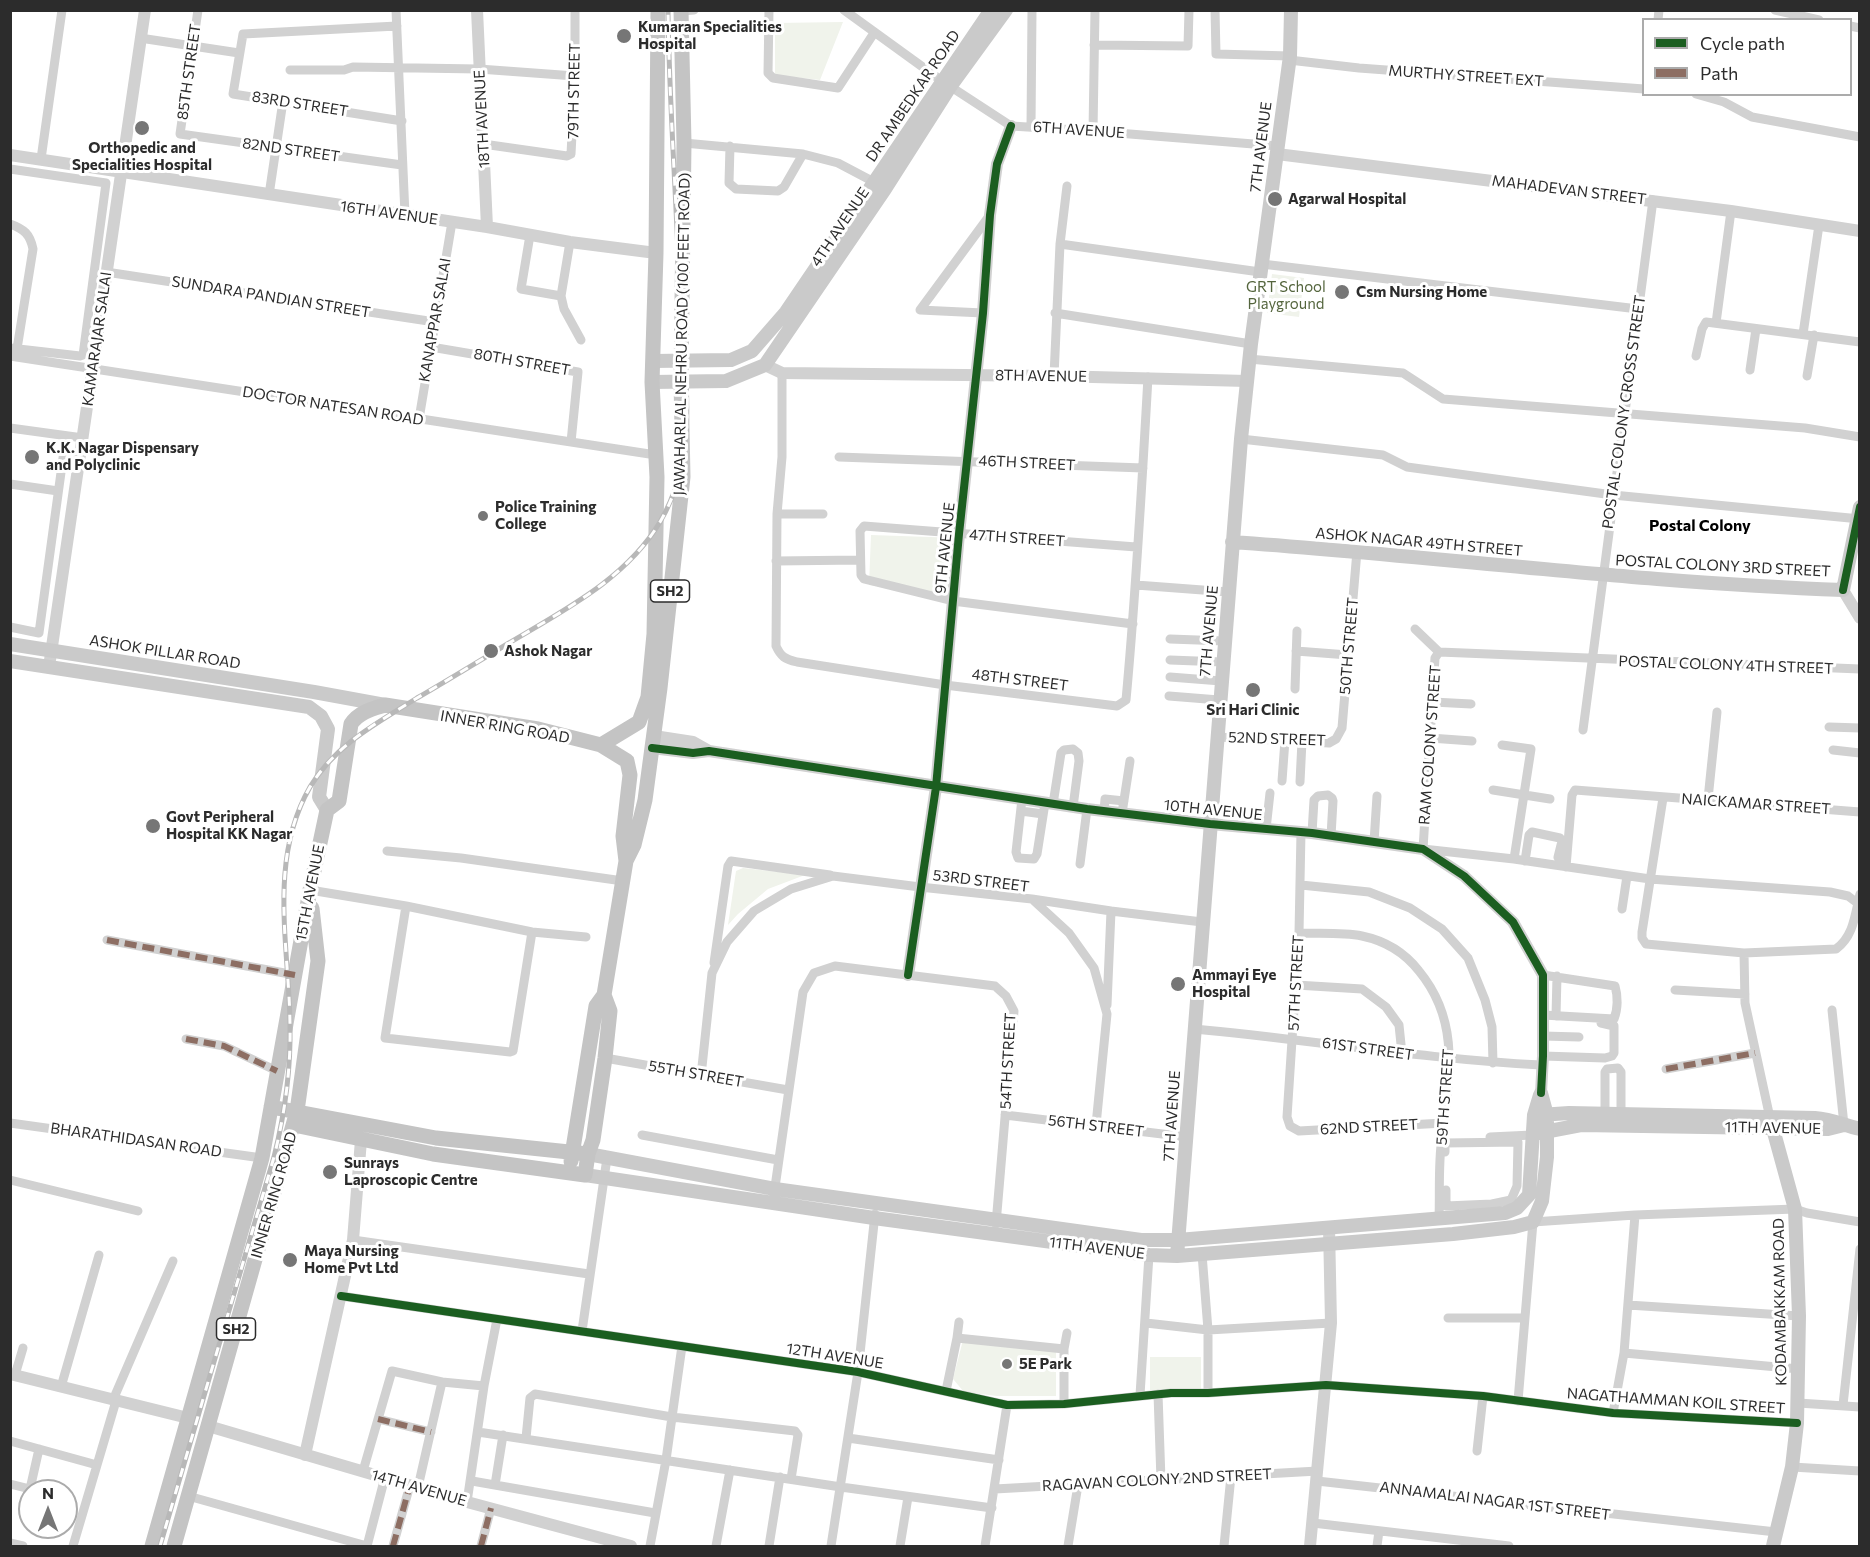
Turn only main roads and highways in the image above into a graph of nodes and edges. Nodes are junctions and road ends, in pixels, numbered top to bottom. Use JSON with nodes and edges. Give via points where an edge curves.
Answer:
{"nodes":[{"id":1,"x":658,"y":10,"type":"edge"},
{"id":2,"x":991,"y":10,"type":"edge"},
{"id":3,"x":1006,"y":10,"type":"edge"},
{"id":4,"x":1291,"y":10,"type":"edge"},
{"id":5,"x":681,"y":11,"type":"edge"},
{"id":6,"x":946,"y":84,"type":"junction"},
{"id":7,"x":652,"y":360,"type":"junction"},
{"id":8,"x":682,"y":361,"type":"junction"},
{"id":9,"x":681,"y":381,"type":"junction"},
{"id":10,"x":652,"y":382,"type":"junction"},
{"id":11,"x":1859,"y":515,"type":"edge"},
{"id":12,"x":1232,"y":543,"type":"junction"},
{"id":13,"x":1602,"y":576,"type":"joint"},
{"id":14,"x":10,"y":644,"type":"edge"},
{"id":15,"x":10,"y":661,"type":"edge"},
{"id":16,"x":217,"y":677,"type":"junction"},
{"id":17,"x":214,"y":692,"type":"junction"},
{"id":18,"x":385,"y":705,"type":"junction"},
{"id":19,"x":601,"y":745,"type":"junction"},
{"id":20,"x":645,"y":800,"type":"joint"},
{"id":21,"x":327,"y":810,"type":"junction"},
{"id":22,"x":626,"y":861,"type":"junction"},
{"id":23,"x":310,"y":890,"type":"junction"},
{"id":24,"x":604,"y":995,"type":"junction"},
{"id":25,"x":1541,"y":1093,"type":"road end"},
{"id":26,"x":271,"y":1107,"type":"junction"},
{"id":27,"x":1540,"y":1115,"type":"junction"},
{"id":28,"x":296,"y":1118,"type":"junction"},
{"id":29,"x":1771,"y":1123,"type":"junction"},
{"id":30,"x":1860,"y":1128,"type":"edge"},
{"id":31,"x":1547,"y":1130,"type":"junction"},
{"id":32,"x":1532,"y":1135,"type":"junction"},
{"id":33,"x":436,"y":1138,"type":"junction"},
{"id":34,"x":597,"y":1152,"type":"junction"},
{"id":35,"x":572,"y":1153,"type":"junction"},
{"id":36,"x":433,"y":1154,"type":"junction"},
{"id":37,"x":570,"y":1173,"type":"junction"},
{"id":38,"x":585,"y":1175,"type":"junction"},
{"id":39,"x":774,"y":1196,"type":"junction"},
{"id":40,"x":1178,"y":1240,"type":"junction"},
{"id":41,"x":1177,"y":1256,"type":"junction"},
{"id":42,"x":152,"y":1546,"type":"edge"},
{"id":43,"x":174,"y":1546,"type":"edge"},
{"id":44,"x":1773,"y":1546,"type":"edge"}],
"edges":[{"from":1,"to":7,"type":"main road","name":"JAWAHARLAL NEHRU ROAD (100 FEET ROAD)","number":"SH2"},
{"from":2,"to":6,"type":"main road","name":"DR AMBEDKAR ROAD"},
{"from":3,"to":6,"type":"main road","name":"4TH AVENUE"},
{"from":4,"to":12,"type":"main road","name":"7TH AVENUE","via":[[1290,58],[1249,360]]},
{"from":5,"to":8,"type":"main road","name":"JAWAHARLAL NEHRU ROAD (100 FEET ROAD)","number":"SH2"},
{"from":6,"to":8,"type":"main road","name":"DR AMBEDKAR ROAD","via":[[786,312],[752,351],[731,360]]},
{"from":6,"to":9,"type":"main road","name":"4TH AVENUE","via":[[885,189],[765,365],[726,381]]},
{"from":7,"to":8,"type":"main road","name":"DR AMBEDKAR ROAD"},
{"from":7,"to":10,"type":"main road","name":"JAWAHARLAL NEHRU ROAD (100 FEET ROAD)","number":"SH2"},
{"from":8,"to":9,"type":"main road","name":"JAWAHARLAL NEHRU ROAD (100 FEET ROAD)","number":"SH2"},
{"from":9,"to":10,"type":"main road"},
{"from":9,"to":20,"type":"main road","name":"JAWAHARLAL NEHRU ROAD (100 FEET ROAD)","number":"SH2","via":[[683,477]]},
{"from":10,"to":19,"type":"main road","name":"JAWAHARLAL NEHRU ROAD (100 FEET ROAD)","number":"SH2","via":[[656,455],[654,634],[648,697],[639,722]]},
{"from":11,"to":13,"type":"main road","name":"POSTAL COLONY 3RD STREET","via":[[1843,590]]},
{"from":12,"to":13,"type":"main road","name":"ASHOK NAGAR 49TH STREET","via":[[1357,551]]},
{"from":12,"to":40,"type":"main road","name":"7TH AVENUE"},
{"from":14,"to":16,"type":"main road","name":"ASHOK PILLAR ROAD"},
{"from":15,"to":17,"type":"main road"},
{"from":16,"to":17,"type":"main road"},
{"from":16,"to":18,"type":"main road","name":"ASHOK PILLAR ROAD"},
{"from":17,"to":21,"type":"main road","via":[[309,707],[321,716],[328,729],[319,797]]},
{"from":18,"to":19,"type":"main road","name":"INNER RING ROAD","via":[[538,729]]},
{"from":18,"to":21,"type":"main road","name":"15TH AVENUE","via":[[365,712],[351,724],[339,801]]},
{"from":19,"to":22,"type":"main road","name":"INNER RING ROAD","number":"SH2","via":[[627,761],[630,775],[623,836]]},
{"from":20,"to":22,"type":"main road","name":"INNER RING ROAD","number":"SH2"},
{"from":21,"to":23,"type":"main road","name":"15TH AVENUE"},
{"from":22,"to":24,"type":"main road","name":"INNER RING ROAD","number":"SH2"},
{"from":23,"to":26,"type":"main road","name":"15TH AVENUE"},
{"from":23,"to":28,"type":"main road","via":[[318,961]]},
{"from":24,"to":34,"type":"main road","name":"INNER RING ROAD","number":"SH2","via":[[610,1011]]},
{"from":24,"to":35,"type":"main road","via":[[596,1006]]},
{"from":25,"to":27,"type":"main road","name":"11TH AVENUE"},
{"from":26,"to":28,"type":"main road"},
{"from":26,"to":42,"type":"main road","name":"INNER RING ROAD","number":"SH2","via":[[262,1158]]},
{"from":27,"to":29,"type":"main road","name":"11TH AVENUE","via":[[1621,1112]]},
{"from":27,"to":31,"type":"main road","name":"11TH AVENUE"},
{"from":27,"to":32,"type":"main road","name":"11TH AVENUE"},
{"from":28,"to":33,"type":"main road","name":"INNER RING ROAD"},
{"from":28,"to":36,"type":"main road","name":"11TH AVENUE","via":[[361,1140]]},
{"from":28,"to":43,"type":"main road","name":"INNER RING ROAD","number":"SH2"},
{"from":29,"to":30,"type":"main road","name":"11TH AVENUE"},
{"from":29,"to":31,"type":"main road","name":"11TH AVENUE","via":[[1581,1125]]},
{"from":29,"to":44,"type":"main road","name":"KODAMBAKKAM ROAD","via":[[1795,1209],[1799,1316],[1797,1423],[1792,1467]]},
{"from":31,"to":32,"type":"main road","name":"11TH AVENUE"},
{"from":31,"to":41,"type":"main road","name":"11TH AVENUE","via":[[1542,1201],[1533,1222],[1463,1233]]},
{"from":32,"to":40,"type":"main road","name":"11TH AVENUE","via":[[1529,1195],[1517,1208],[1505,1213],[1493,1209],[1439,1219]]},
{"from":33,"to":35,"type":"main road","name":"INNER RING ROAD"},
{"from":33,"to":36,"type":"main road"},
{"from":34,"to":35,"type":"main road","name":"INNER RING ROAD"},
{"from":34,"to":38,"type":"main road","name":"INNER RING ROAD","number":"SH2"},
{"from":34,"to":39,"type":"main road","name":"11TH AVENUE"},
{"from":35,"to":37,"type":"main road"},
{"from":36,"to":37,"type":"main road","name":"11TH AVENUE"},
{"from":37,"to":38,"type":"main road","name":"11TH AVENUE"},
{"from":38,"to":39,"type":"main road","name":"11TH AVENUE"},
{"from":39,"to":40,"type":"main road","name":"11TH AVENUE","via":[[876,1203],[1141,1240]]},
{"from":39,"to":41,"type":"main road","name":"11TH AVENUE","via":[[874,1218]]},
{"from":40,"to":41,"type":"main road","name":"7TH AVENUE"}]}
